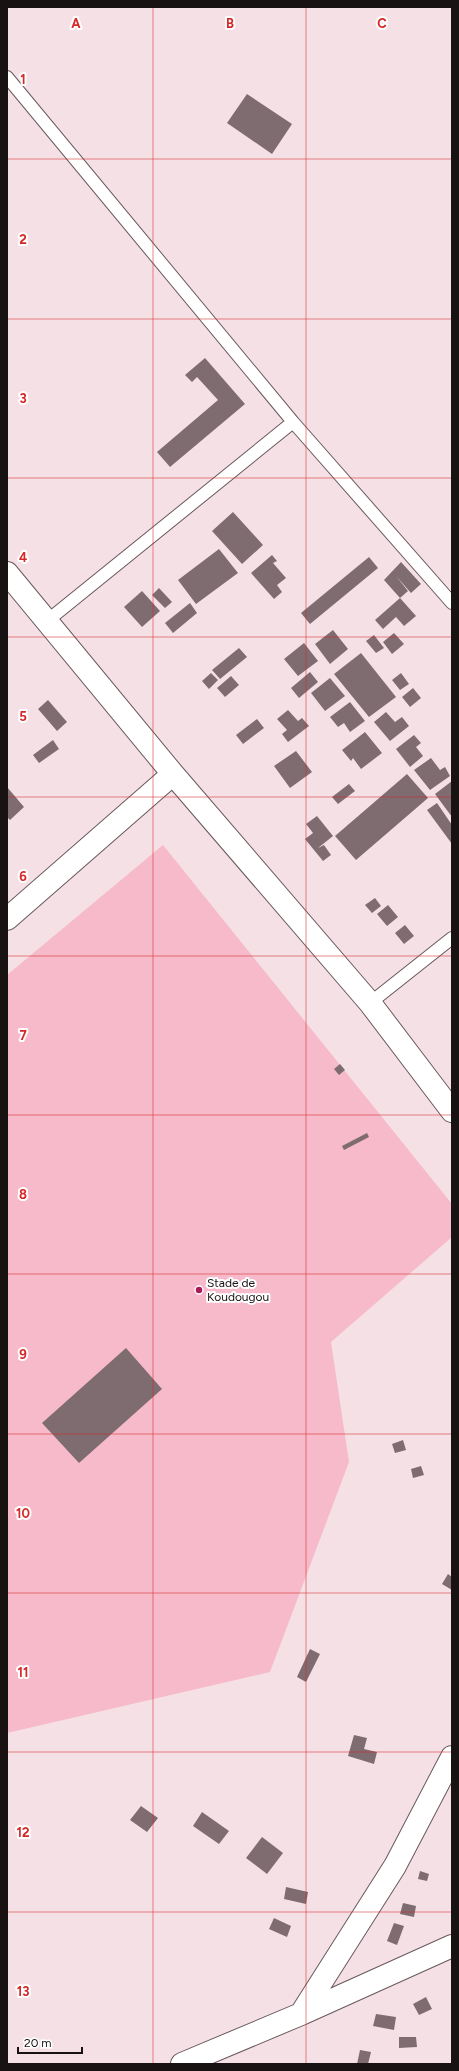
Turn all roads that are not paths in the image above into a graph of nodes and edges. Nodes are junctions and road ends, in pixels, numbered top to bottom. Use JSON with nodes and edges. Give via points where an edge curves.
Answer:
{"nodes":[{"id":1,"x":7,"y":77,"type":"edge"},
{"id":2,"x":293,"y":422,"type":"junction"},
{"id":3,"x":7,"y":573,"type":"edge"},
{"id":4,"x":452,"y":603,"type":"edge"},
{"id":5,"x":47,"y":621,"type":"junction"},
{"id":6,"x":173,"y":774,"type":"junction"},
{"id":7,"x":7,"y":919,"type":"edge"},
{"id":8,"x":452,"y":938,"type":"edge"},
{"id":9,"x":370,"y":1003,"type":"junction"},
{"id":10,"x":452,"y":1111,"type":"edge"},
{"id":11,"x":452,"y":1757,"type":"edge"},
{"id":12,"x":452,"y":1946,"type":"edge"},
{"id":13,"x":301,"y":2014,"type":"junction"},
{"id":14,"x":182,"y":2064,"type":"edge"}],
"edges":[{"from":1,"to":2,"type":"lane"},
{"from":2,"to":4,"type":"lane"},
{"from":2,"to":5,"type":"lane"},
{"from":3,"to":5,"type":"street"},
{"from":5,"to":6,"type":"street"},
{"from":6,"to":7,"type":"street"},
{"from":6,"to":9,"type":"street"},
{"from":8,"to":9,"type":"lane"},
{"from":9,"to":10,"type":"street"},
{"from":11,"to":13,"type":"street","via":[[395,1866]]},
{"from":12,"to":13,"type":"street"},
{"from":13,"to":14,"type":"street"}]}
